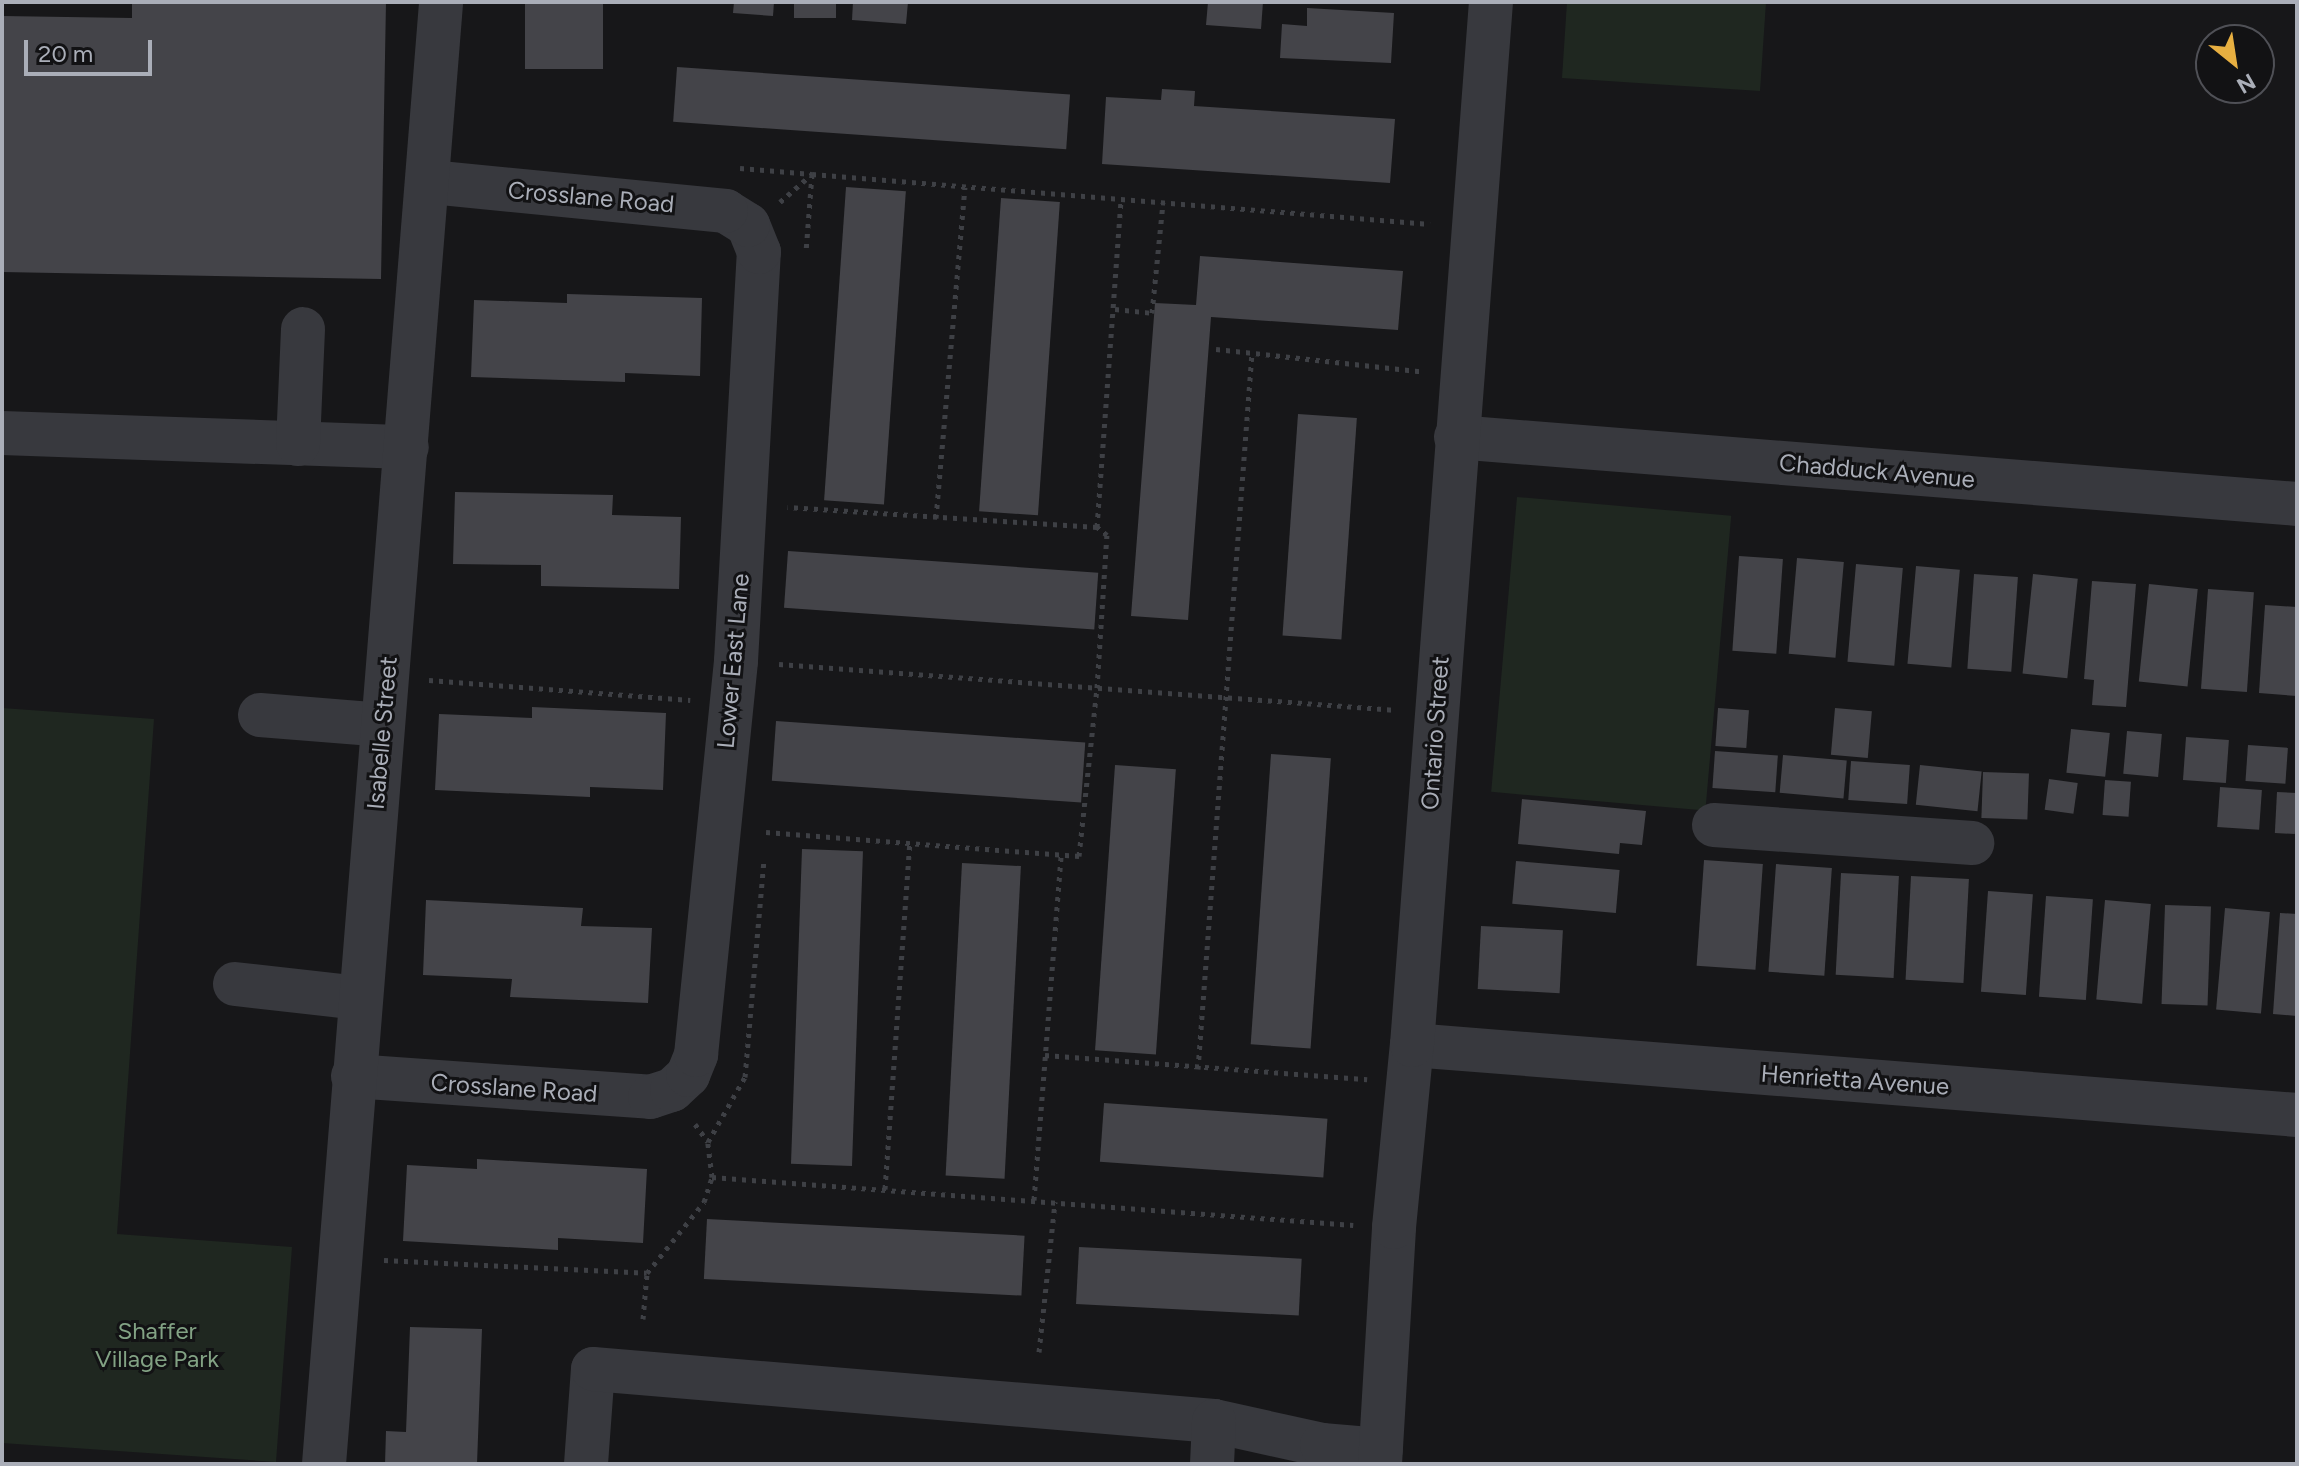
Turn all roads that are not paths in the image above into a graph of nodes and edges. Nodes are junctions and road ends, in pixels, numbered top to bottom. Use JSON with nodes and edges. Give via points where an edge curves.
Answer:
{"nodes":[{"id":1,"x":441,"y":2,"type":"edge"},
{"id":2,"x":1491,"y":2,"type":"edge"},
{"id":3,"x":429,"y":182,"type":"junction"},
{"id":4,"x":748,"y":225,"type":"joint"},
{"id":5,"x":303,"y":329,"type":"dead end"},
{"id":6,"x":2,"y":433,"type":"edge"},
{"id":7,"x":1456,"y":437,"type":"junction"},
{"id":8,"x":298,"y":444,"type":"junction"},
{"id":9,"x":407,"y":447,"type":"junction"},
{"id":10,"x":2297,"y":504,"type":"edge"},
{"id":11,"x":260,"y":715,"type":"dead end"},
{"id":12,"x":383,"y":725,"type":"junction"},
{"id":13,"x":1714,"y":825,"type":"dead end"},
{"id":14,"x":1972,"y":843,"type":"dead end"},
{"id":15,"x":235,"y":984,"type":"dead end"},
{"id":16,"x":360,"y":998,"type":"junction"},
{"id":17,"x":1412,"y":1045,"type":"junction"},
{"id":18,"x":353,"y":1076,"type":"junction"},
{"id":19,"x":672,"y":1090,"type":"joint"},
{"id":20,"x":2297,"y":1115,"type":"edge"},
{"id":21,"x":1214,"y":1421,"type":"junction"},
{"id":22,"x":1380,"y":1457,"type":"edge"},
{"id":23,"x":324,"y":1464,"type":"edge"},
{"id":24,"x":586,"y":1464,"type":"edge"},
{"id":25,"x":1212,"y":1464,"type":"edge"}],
"edges":[{"from":1,"to":3,"type":"street","name":"Isabelle Street"},
{"from":2,"to":7,"type":"street","name":"Ontario Street"},
{"from":3,"to":4,"type":"street","name":"Crosslane Road","via":[[726,211]]},
{"from":3,"to":9,"type":"street","name":"Isabelle Street"},
{"from":4,"to":19,"type":"street","name":"Lower East Lane","via":[[759,252],[736,661],[696,1055],[688,1075]]},
{"from":5,"to":8,"type":"street"},
{"from":6,"to":8,"type":"street"},
{"from":7,"to":10,"type":"street","name":"Chadduck Avenue"},
{"from":7,"to":17,"type":"street","name":"Ontario Street"},
{"from":8,"to":9,"type":"street"},
{"from":9,"to":12,"type":"street","name":"Isabelle Street"},
{"from":11,"to":12,"type":"street"},
{"from":12,"to":16,"type":"street","name":"Isabelle Street"},
{"from":13,"to":14,"type":"street"},
{"from":15,"to":16,"type":"street"},
{"from":16,"to":18,"type":"street","name":"Isabelle Street"},
{"from":17,"to":20,"type":"street","name":"Henrietta Avenue"},
{"from":17,"to":22,"type":"street","name":"Ontario Street"},
{"from":18,"to":19,"type":"street","name":"Crosslane Road","via":[[650,1097]]},
{"from":18,"to":23,"type":"street","name":"Isabelle Street"},
{"from":21,"to":22,"type":"street"},
{"from":21,"to":24,"type":"street","via":[[593,1369]]},
{"from":21,"to":25,"type":"street"}]}
